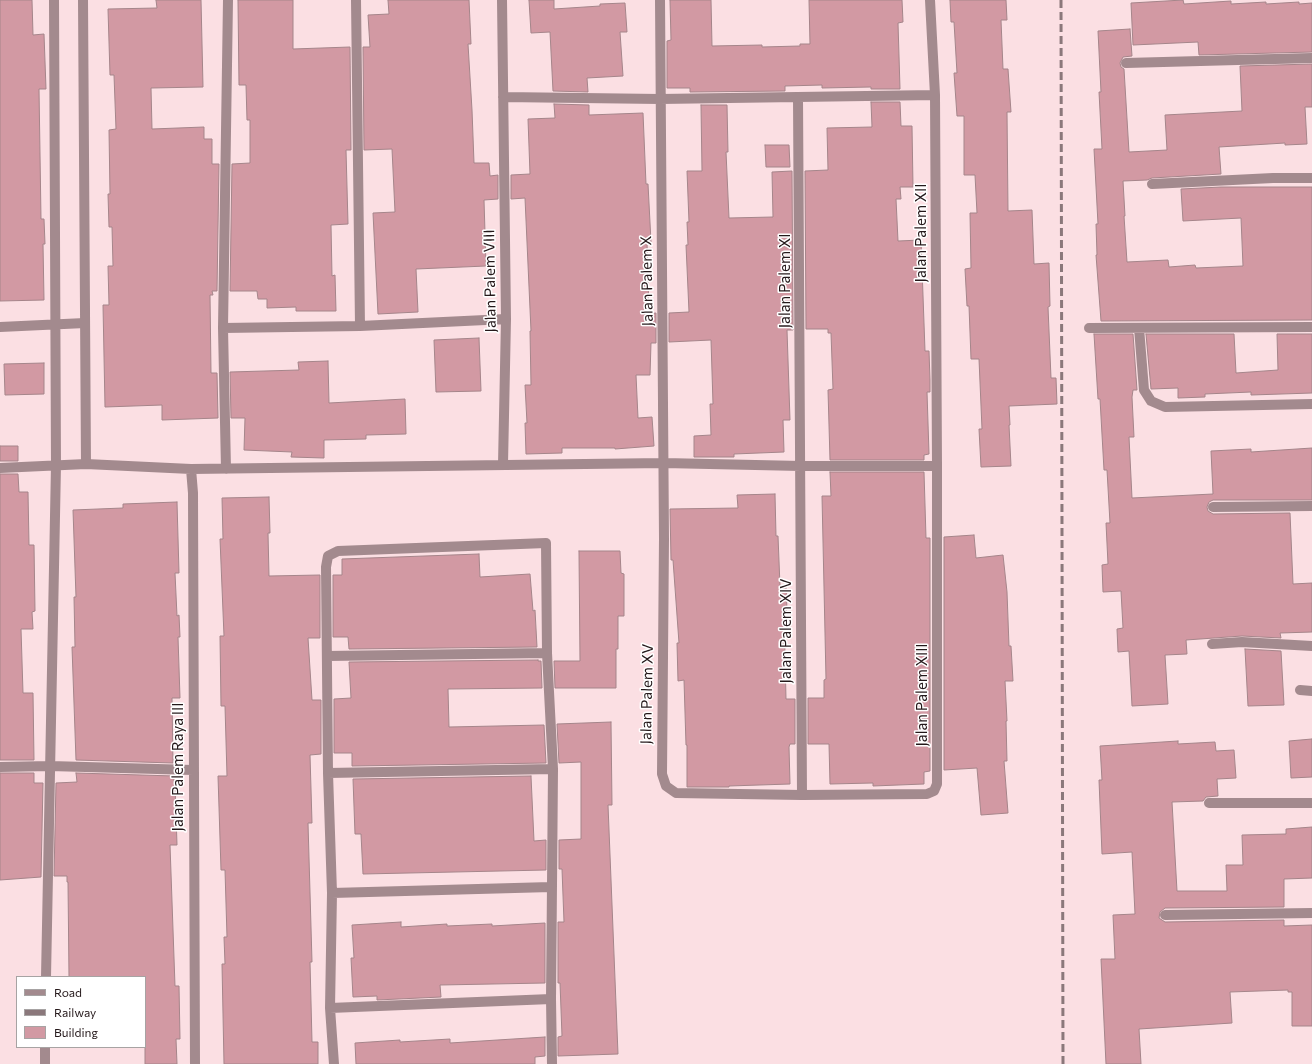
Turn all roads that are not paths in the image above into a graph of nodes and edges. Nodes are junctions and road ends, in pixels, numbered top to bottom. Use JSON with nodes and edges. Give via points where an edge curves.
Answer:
{"nodes":[{"id":1,"x":54,"y":0,"type":"edge"},
{"id":2,"x":83,"y":0,"type":"edge"},
{"id":3,"x":228,"y":0,"type":"edge"},
{"id":4,"x":356,"y":0,"type":"edge"},
{"id":5,"x":502,"y":0,"type":"edge"},
{"id":6,"x":660,"y":0,"type":"edge"},
{"id":7,"x":930,"y":0,"type":"edge"},
{"id":8,"x":1312,"y":58,"type":"edge"},
{"id":9,"x":1126,"y":63,"type":"dead end"},
{"id":10,"x":935,"y":95,"type":"junction"},
{"id":11,"x":502,"y":97,"type":"junction"},
{"id":12,"x":798,"y":97,"type":"junction"},
{"id":13,"x":660,"y":99,"type":"junction"},
{"id":14,"x":1312,"y":178,"type":"edge"},
{"id":15,"x":1152,"y":184,"type":"dead end"},
{"id":16,"x":506,"y":319,"type":"junction"},
{"id":17,"x":85,"y":323,"type":"junction"},
{"id":18,"x":55,"y":325,"type":"junction"},
{"id":19,"x":360,"y":326,"type":"junction"},
{"id":20,"x":0,"y":327,"type":"edge"},
{"id":21,"x":1312,"y":327,"type":"edge"},
{"id":22,"x":222,"y":328,"type":"junction"},
{"id":23,"x":1088,"y":328,"type":"dead end"},
{"id":24,"x":1139,"y":328,"type":"junction"},
{"id":25,"x":1312,"y":404,"type":"edge"},
{"id":26,"x":664,"y":463,"type":"junction"},
{"id":27,"x":86,"y":464,"type":"junction"},
{"id":28,"x":503,"y":464,"type":"junction"},
{"id":29,"x":56,"y":465,"type":"junction"},
{"id":30,"x":801,"y":466,"type":"junction"},
{"id":31,"x":937,"y":466,"type":"junction"},
{"id":32,"x":0,"y":468,"type":"edge"},
{"id":33,"x":191,"y":469,"type":"junction"},
{"id":34,"x":226,"y":469,"type":"junction"},
{"id":35,"x":1312,"y":506,"type":"edge"},
{"id":36,"x":1213,"y":507,"type":"dead end"},
{"id":37,"x":1212,"y":644,"type":"dead end"},
{"id":38,"x":1312,"y":646,"type":"edge"},
{"id":39,"x":547,"y":653,"type":"junction"},
{"id":40,"x":327,"y":656,"type":"junction"},
{"id":41,"x":1300,"y":690,"type":"dead end"},
{"id":42,"x":1312,"y":691,"type":"edge"},
{"id":43,"x":50,"y":766,"type":"junction"},
{"id":44,"x":0,"y":767,"type":"edge"},
{"id":45,"x":553,"y":769,"type":"junction"},
{"id":46,"x":193,"y":770,"type":"junction"},
{"id":47,"x":328,"y":773,"type":"junction"},
{"id":48,"x":802,"y":795,"type":"junction"},
{"id":49,"x":1209,"y":803,"type":"dead end"},
{"id":50,"x":1312,"y":803,"type":"edge"},
{"id":51,"x":551,"y":887,"type":"junction"},
{"id":52,"x":332,"y":893,"type":"junction"},
{"id":53,"x":1312,"y":913,"type":"edge"},
{"id":54,"x":1165,"y":916,"type":"dead end"},
{"id":55,"x":46,"y":976,"type":"edge"},
{"id":56,"x":551,"y":999,"type":"junction"},
{"id":57,"x":330,"y":1008,"type":"junction"},
{"id":58,"x":46,"y":1048,"type":"edge"},
{"id":59,"x":45,"y":1064,"type":"edge"},
{"id":60,"x":195,"y":1064,"type":"edge"},
{"id":61,"x":334,"y":1064,"type":"edge"},
{"id":62,"x":552,"y":1064,"type":"edge"}],
"edges":[{"from":1,"to":18,"type":"street"},
{"from":2,"to":17,"type":"street"},
{"from":3,"to":22,"type":"street"},
{"from":4,"to":19,"type":"street"},
{"from":5,"to":11,"type":"street","name":"Jalan Palem VIII"},
{"from":6,"to":13,"type":"street","name":"Jalan Palem X"},
{"from":7,"to":10,"type":"street","name":"Jalan Palem XII"},
{"from":8,"to":9,"type":"street"},
{"from":10,"to":12,"type":"street"},
{"from":10,"to":31,"type":"street","name":"Jalan Palem XII"},
{"from":11,"to":13,"type":"street"},
{"from":11,"to":16,"type":"street","name":"Jalan Palem VIII"},
{"from":12,"to":13,"type":"street"},
{"from":12,"to":30,"type":"street","name":"Jalan Palem XI"},
{"from":13,"to":26,"type":"street","name":"Jalan Palem X"},
{"from":14,"to":15,"type":"street"},
{"from":16,"to":19,"type":"street"},
{"from":16,"to":28,"type":"street","name":"Jalan Palem VIII"},
{"from":17,"to":18,"type":"street"},
{"from":17,"to":27,"type":"street"},
{"from":18,"to":20,"type":"street"},
{"from":18,"to":29,"type":"street"},
{"from":19,"to":22,"type":"street"},
{"from":21,"to":24,"type":"street"},
{"from":22,"to":34,"type":"street"},
{"from":23,"to":24,"type":"street"},
{"from":24,"to":25,"type":"street","via":[[1144,390],[1151,401],[1165,407]]},
{"from":26,"to":28,"type":"street"},
{"from":26,"to":30,"type":"street"},
{"from":26,"to":48,"type":"street","name":"Jalan Palem XV","via":[[662,774],[666,786],[676,793]]},
{"from":27,"to":29,"type":"street"},
{"from":27,"to":33,"type":"street"},
{"from":28,"to":34,"type":"street"},
{"from":29,"to":32,"type":"street"},
{"from":29,"to":43,"type":"street"},
{"from":30,"to":31,"type":"street"},
{"from":30,"to":48,"type":"street","name":"Jalan Palem XIV"},
{"from":31,"to":48,"type":"street","name":"Jalan Palem XIII","via":[[937,784],[934,790],[927,794]]},
{"from":33,"to":34,"type":"street"},
{"from":33,"to":46,"type":"street","name":"Jalan Palem Raya III"},
{"from":35,"to":36,"type":"street"},
{"from":37,"to":38,"type":"street","via":[[1242,642]]},
{"from":39,"to":40,"type":"street"},
{"from":39,"to":40,"type":"street","via":[[546,543],[338,551],[328,556]]},
{"from":39,"to":45,"type":"street"},
{"from":40,"to":47,"type":"street"},
{"from":41,"to":42,"type":"street"},
{"from":43,"to":44,"type":"street"},
{"from":43,"to":46,"type":"street"},
{"from":43,"to":55,"type":"street"},
{"from":45,"to":47,"type":"street"},
{"from":45,"to":51,"type":"street"},
{"from":46,"to":60,"type":"street","name":"Jalan Palem Raya III"},
{"from":47,"to":52,"type":"street"},
{"from":49,"to":50,"type":"street"},
{"from":51,"to":52,"type":"street"},
{"from":51,"to":56,"type":"street"},
{"from":52,"to":57,"type":"street"},
{"from":53,"to":54,"type":"street"},
{"from":56,"to":57,"type":"street"},
{"from":56,"to":62,"type":"street"},
{"from":57,"to":61,"type":"street"},
{"from":58,"to":59,"type":"street"}]}
